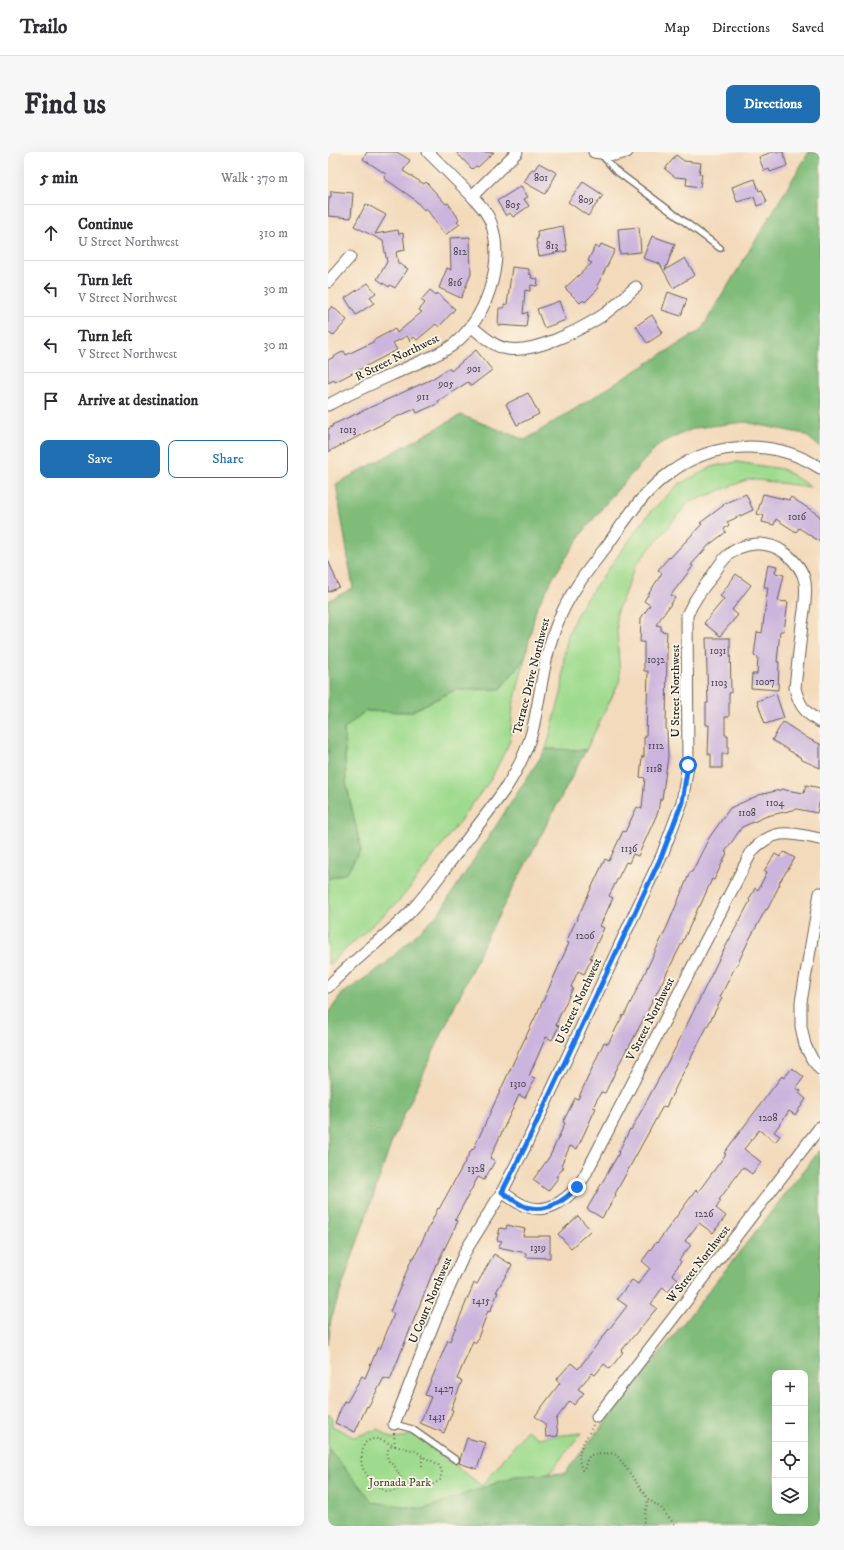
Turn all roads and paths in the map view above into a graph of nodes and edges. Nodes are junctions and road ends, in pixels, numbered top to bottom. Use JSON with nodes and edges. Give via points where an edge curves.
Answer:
{"nodes":[{"id":1,"x":428,"y":152,"type":"edge"},
{"id":2,"x":517,"y":152,"type":"edge"},
{"id":3,"x":628,"y":152,"type":"edge"},
{"id":4,"x":597,"y":153,"type":"edge"},
{"id":5,"x":472,"y":196,"type":"junction"},
{"id":6,"x":720,"y":248,"type":"dead end"},
{"id":7,"x":350,"y":257,"type":"dead end"},
{"id":8,"x":328,"y":282,"type":"edge"},
{"id":9,"x":636,"y":287,"type":"dead end"},
{"id":10,"x":472,"y":327,"type":"junction"},
{"id":11,"x":328,"y":405,"type":"edge"},
{"id":12,"x":820,"y":468,"type":"edge"},
{"id":13,"x":820,"y":722,"type":"edge"},
{"id":14,"x":820,"y":839,"type":"edge"},
{"id":15,"x":820,"y":893,"type":"edge"},
{"id":16,"x":328,"y":987,"type":"edge"},
{"id":17,"x":820,"y":1069,"type":"edge"},
{"id":18,"x":820,"y":1127,"type":"edge"},
{"id":19,"x":502,"y":1192,"type":"junction"},
{"id":20,"x":597,"y":1417,"type":"joint"},
{"id":21,"x":394,"y":1424,"type":"junction"},
{"id":22,"x":395,"y":1446,"type":"junction"},
{"id":23,"x":422,"y":1456,"type":"junction"},
{"id":24,"x":456,"y":1460,"type":"dead end"},
{"id":25,"x":422,"y":1466,"type":"dead end"},
{"id":26,"x":403,"y":1482,"type":"junction"},
{"id":27,"x":648,"y":1499,"type":"junction"},
{"id":28,"x":653,"y":1502,"type":"junction"},
{"id":29,"x":646,"y":1507,"type":"junction"},
{"id":30,"x":643,"y":1526,"type":"edge"},
{"id":31,"x":676,"y":1526,"type":"edge"}],
"edges":[{"from":1,"to":5,"type":"street","name":"R Street Northwest"},
{"from":2,"to":5,"type":"street"},
{"from":3,"to":4,"type":"street","via":[[615,155]]},
{"from":4,"to":6,"type":"lane","via":[[615,170]]},
{"from":5,"to":10,"type":"street","name":"R Street Northwest","via":[[492,225],[496,249],[495,273],[482,310]]},
{"from":7,"to":8,"type":"street"},
{"from":9,"to":10,"type":"street","via":[[601,317],[565,336],[533,348],[508,349],[491,342]]},
{"from":10,"to":11,"type":"street","name":"R Street Northwest","via":[[453,344]]},
{"from":12,"to":16,"type":"street","name":"Terrace Drive Northwest","via":[[798,456],[778,450],[732,447],[692,460],[670,472],[643,498],[580,581],[562,612],[546,660],[532,733],[508,785],[409,913],[341,972]]},
{"from":13,"to":19,"type":"street","name":"U Street Northwest","via":[[804,710],[795,688],[805,600],[805,581],[801,570],[781,550],[751,544],[738,548],[726,557],[707,582],[692,604],[688,615],[688,765],[682,802],[673,828]]},
{"from":14,"to":19,"type":"street","name":"V Street Northwest","via":[[780,834],[761,842],[752,852],[584,1177],[574,1190],[554,1206],[535,1208],[526,1207]]},
{"from":15,"to":17,"type":"street","via":[[801,1002],[801,1026],[805,1045]]},
{"from":18,"to":20,"type":"street","name":"W Street Northwest"},
{"from":19,"to":21,"type":"street","name":"U Court Northwest","via":[[463,1256]]},
{"from":20,"to":27,"type":"path","via":[[578,1453],[582,1470],[590,1455],[616,1454]]},
{"from":21,"to":22,"type":"path"},
{"from":21,"to":24,"type":"lane","via":[[412,1429]]},
{"from":22,"to":23,"type":"path","via":[[416,1451]]},
{"from":22,"to":26,"type":"path","via":[[388,1450],[387,1456]]},
{"from":22,"to":26,"type":"path","via":[[375,1439],[369,1440],[364,1444],[362,1466],[373,1483],[384,1491],[395,1492]]},
{"from":23,"to":25,"type":"path"},
{"from":23,"to":26,"type":"path","via":[[438,1464],[442,1471],[440,1480],[436,1484],[424,1487]]},
{"from":27,"to":28,"type":"path"},
{"from":27,"to":29,"type":"path"},
{"from":28,"to":29,"type":"path"},
{"from":28,"to":31,"type":"path"},
{"from":29,"to":30,"type":"path"}]}
